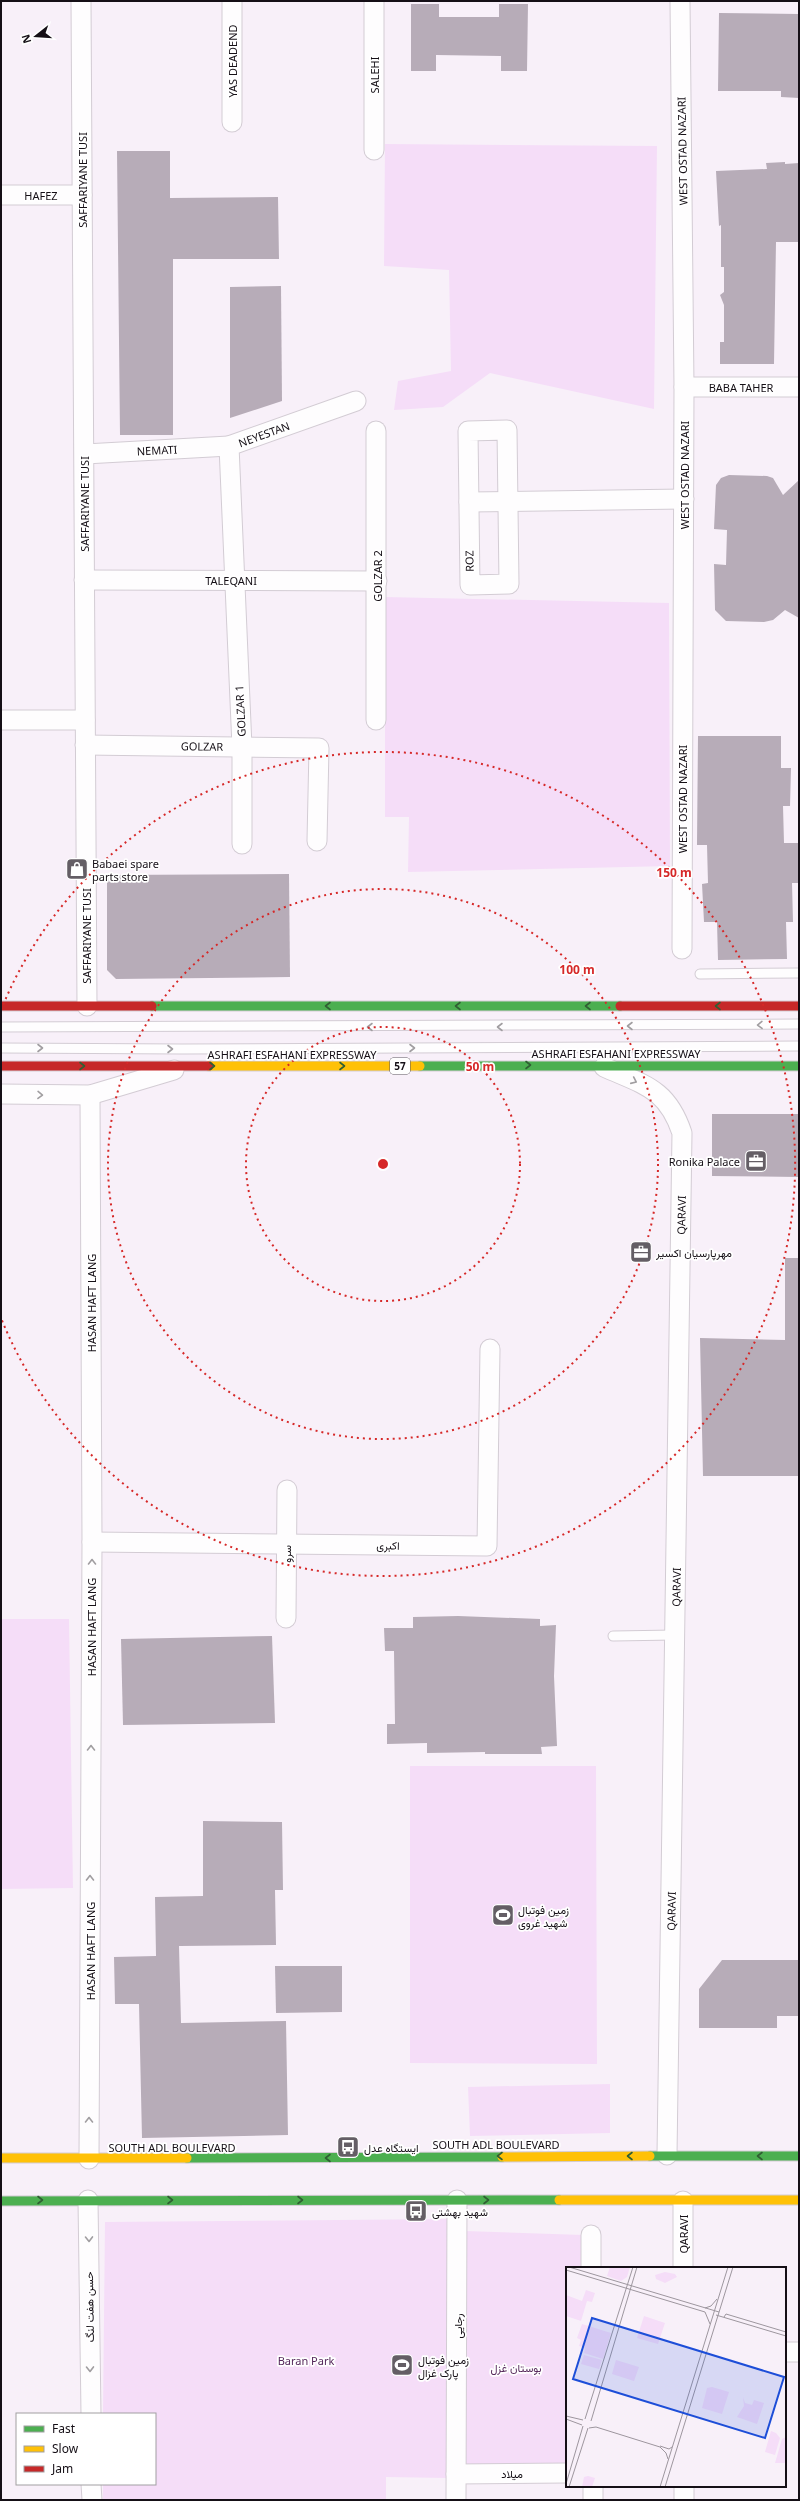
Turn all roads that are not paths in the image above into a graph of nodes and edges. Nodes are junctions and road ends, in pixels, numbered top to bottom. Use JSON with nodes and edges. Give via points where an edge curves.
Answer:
{"nodes":[{"id":1,"x":81,"y":1,"type":"edge"},
{"id":2,"x":232,"y":1,"type":"edge"},
{"id":3,"x":374,"y":1,"type":"edge"},
{"id":4,"x":680,"y":1,"type":"edge"},
{"id":5,"x":232,"y":122,"type":"dead end"},
{"id":6,"x":374,"y":150,"type":"dead end"},
{"id":7,"x":1,"y":195,"type":"edge"},
{"id":8,"x":82,"y":195,"type":"junction"},
{"id":9,"x":684,"y":387,"type":"junction"},
{"id":10,"x":799,"y":387,"type":"edge"},
{"id":11,"x":356,"y":401,"type":"dead end"},
{"id":12,"x":376,"y":431,"type":"dead end"},
{"id":13,"x":229,"y":446,"type":"junction"},
{"id":14,"x":84,"y":454,"type":"junction"},
{"id":15,"x":684,"y":499,"type":"junction"},
{"id":16,"x":469,"y":502,"type":"junction"},
{"id":17,"x":508,"y":502,"type":"junction"},
{"id":18,"x":234,"y":579,"type":"junction"},
{"id":19,"x":84,"y":580,"type":"junction"},
{"id":20,"x":377,"y":581,"type":"junction"},
{"id":21,"x":1,"y":720,"type":"edge"},
{"id":22,"x":85,"y":720,"type":"junction"},
{"id":23,"x":376,"y":720,"type":"dead end"},
{"id":24,"x":85,"y":745,"type":"junction"},
{"id":25,"x":242,"y":747,"type":"junction"},
{"id":26,"x":317,"y":841,"type":"dead end"},
{"id":27,"x":242,"y":844,"type":"dead end"},
{"id":28,"x":682,"y":949,"type":"dead end"},
{"id":29,"x":799,"y":973,"type":"edge"},
{"id":30,"x":700,"y":974,"type":"dead end"},
{"id":31,"x":1,"y":1006,"type":"edge"},
{"id":32,"x":87,"y":1006,"type":"junction"},
{"id":33,"x":799,"y":1006,"type":"edge"},
{"id":34,"x":799,"y":1024,"type":"edge"},
{"id":35,"x":1,"y":1027,"type":"edge"},
{"id":36,"x":799,"y":1046,"type":"edge"},
{"id":37,"x":1,"y":1048,"type":"edge"},
{"id":38,"x":598,"y":1065,"type":"junction"},
{"id":39,"x":1,"y":1066,"type":"edge"},
{"id":40,"x":185,"y":1066,"type":"junction"},
{"id":41,"x":799,"y":1066,"type":"edge"},
{"id":42,"x":1,"y":1094,"type":"edge"},
{"id":43,"x":90,"y":1095,"type":"junction"},
{"id":44,"x":490,"y":1349,"type":"dead end"},
{"id":45,"x":287,"y":1490,"type":"dead end"},
{"id":46,"x":92,"y":1542,"type":"junction"},
{"id":47,"x":286,"y":1544,"type":"junction"},
{"id":48,"x":286,"y":1618,"type":"dead end"},
{"id":49,"x":675,"y":1635,"type":"junction"},
{"id":50,"x":613,"y":1636,"type":"dead end"},
{"id":51,"x":667,"y":2155,"type":"junction"},
{"id":52,"x":799,"y":2156,"type":"edge"},
{"id":53,"x":1,"y":2158,"type":"edge"},
{"id":54,"x":89,"y":2159,"type":"junction"},
{"id":55,"x":88,"y":2200,"type":"junction"},
{"id":56,"x":457,"y":2200,"type":"junction"},
{"id":57,"x":799,"y":2200,"type":"edge"},
{"id":58,"x":1,"y":2201,"type":"edge"},
{"id":59,"x":683,"y":2201,"type":"junction"},
{"id":60,"x":591,"y":2235,"type":"dead end"},
{"id":61,"x":591,"y":2267,"type":"edge"},
{"id":62,"x":683,"y":2267,"type":"edge"},
{"id":63,"x":786,"y":2352,"type":"edge"},
{"id":64,"x":799,"y":2352,"type":"edge"},
{"id":65,"x":91,"y":2413,"type":"edge"},
{"id":66,"x":566,"y":2473,"type":"edge"},
{"id":67,"x":456,"y":2474,"type":"junction"},
{"id":68,"x":92,"y":2485,"type":"edge"},
{"id":69,"x":593,"y":2487,"type":"edge"},
{"id":70,"x":684,"y":2487,"type":"edge"},
{"id":71,"x":92,"y":2500,"type":"edge"},
{"id":72,"x":456,"y":2500,"type":"edge"},
{"id":73,"x":593,"y":2500,"type":"edge"},
{"id":74,"x":684,"y":2500,"type":"edge"}],
"edges":[{"from":1,"to":8,"type":"street","name":"SAFFARIYANE TUSI"},
{"from":2,"to":5,"type":"street","name":"YAS DEADEND"},
{"from":3,"to":6,"type":"street","name":"SALEHI"},
{"from":4,"to":9,"type":"street","name":"WEST OSTAD NAZARI"},
{"from":7,"to":8,"type":"street","name":"HAFEZ"},
{"from":8,"to":14,"type":"street","name":"SAFFARIYANE TUSI"},
{"from":9,"to":10,"type":"street","name":"BABA TAHER"},
{"from":9,"to":15,"type":"street","name":"WEST OSTAD NAZARI"},
{"from":11,"to":13,"type":"street","name":"NEYESTAN"},
{"from":12,"to":20,"type":"street","name":"GOLZAR 2"},
{"from":13,"to":14,"type":"street","name":"NEMATI"},
{"from":13,"to":18,"type":"street","name":"NEYESTAN"},
{"from":14,"to":19,"type":"street","name":"SAFFARIYANE TUSI"},
{"from":15,"to":17,"type":"street"},
{"from":15,"to":28,"type":"street","name":"WEST OSTAD NAZARI"},
{"from":16,"to":17,"type":"street"},
{"from":16,"to":17,"type":"street","name":"ROZ","via":[[468,431],[507,430]]},
{"from":16,"to":17,"type":"street","name":"ROZ","via":[[470,585],[510,584]]},
{"from":18,"to":19,"type":"street","name":"TALEQANI"},
{"from":18,"to":20,"type":"street","name":"TALEQANI"},
{"from":18,"to":25,"type":"street","name":"GOLZAR 1"},
{"from":19,"to":22,"type":"street","name":"SAFFARIYANE TUSI"},
{"from":20,"to":23,"type":"street","name":"GOLZAR 2"},
{"from":21,"to":22,"type":"street"},
{"from":22,"to":24,"type":"street","name":"SAFFARIYANE TUSI"},
{"from":24,"to":25,"type":"street","name":"GOLZAR"},
{"from":24,"to":32,"type":"street","name":"SAFFARIYANE TUSI"},
{"from":25,"to":26,"type":"street","name":"GOLZAR","via":[[319,748]]},
{"from":25,"to":27,"type":"street","name":"GOLZAR 1"},
{"from":29,"to":30,"type":"lane"},
{"from":31,"to":32,"type":"main road"},
{"from":33,"to":32,"type":"main road","one_way":true},
{"from":34,"to":35,"type":"lane","one_way":true},
{"from":37,"to":36,"type":"lane","one_way":true},
{"from":40,"to":38,"type":"main road","name":"ASHRAFI ESFAHANI EXPRESSWAY","number":"57","one_way":true},
{"from":38,"to":41,"type":"main road","name":"ASHRAFI ESFAHANI EXPRESSWAY","number":"57"},
{"from":38,"to":49,"type":"street","name":"QARAVI","one_way":true,"via":[[662,1096],[674,1110],[682,1133]]},
{"from":39,"to":40,"type":"main road","name":"ASHRAFI ESFAHANI EXPRESSWAY","number":"57","one_way":true},
{"from":40,"to":43,"type":"street"},
{"from":42,"to":43,"type":"street","one_way":true},
{"from":43,"to":46,"type":"street","name":"HASAN HAFT LANG"},
{"from":44,"to":47,"type":"street","name":"اکبری","via":[[487,1546]]},
{"from":45,"to":47,"type":"street","name":"سرو"},
{"from":46,"to":47,"type":"street","name":"اکبری"},
{"from":54,"to":46,"type":"street","name":"HASAN HAFT LANG","one_way":true},
{"from":47,"to":48,"type":"street","name":"سرو"},
{"from":49,"to":50,"type":"lane"},
{"from":49,"to":51,"type":"street","name":"QARAVI"},
{"from":52,"to":51,"type":"main road","name":"SOUTH ADL BOULEVARD","one_way":true},
{"from":51,"to":54,"type":"main road","name":"SOUTH ADL BOULEVARD","one_way":true},
{"from":53,"to":54,"type":"main road","name":"SOUTH ADL BOULEVARD"},
{"from":55,"to":56,"type":"main road","one_way":true},
{"from":58,"to":55,"type":"main road","one_way":true},
{"from":55,"to":65,"type":"street","name":"حسن هفت لنگ","one_way":true},
{"from":56,"to":59,"type":"main road","one_way":true},
{"from":56,"to":67,"type":"street","name":"رجایی"},
{"from":57,"to":59,"type":"main road"},
{"from":59,"to":62,"type":"street","name":"QARAVI"},
{"from":60,"to":61,"type":"street"},
{"from":63,"to":64,"type":"street"},
{"from":66,"to":67,"type":"street","name":"میلاد"},
{"from":67,"to":72,"type":"street","name":"رجایی"},
{"from":68,"to":71,"type":"street"},
{"from":69,"to":73,"type":"street"},
{"from":70,"to":74,"type":"street"}]}
